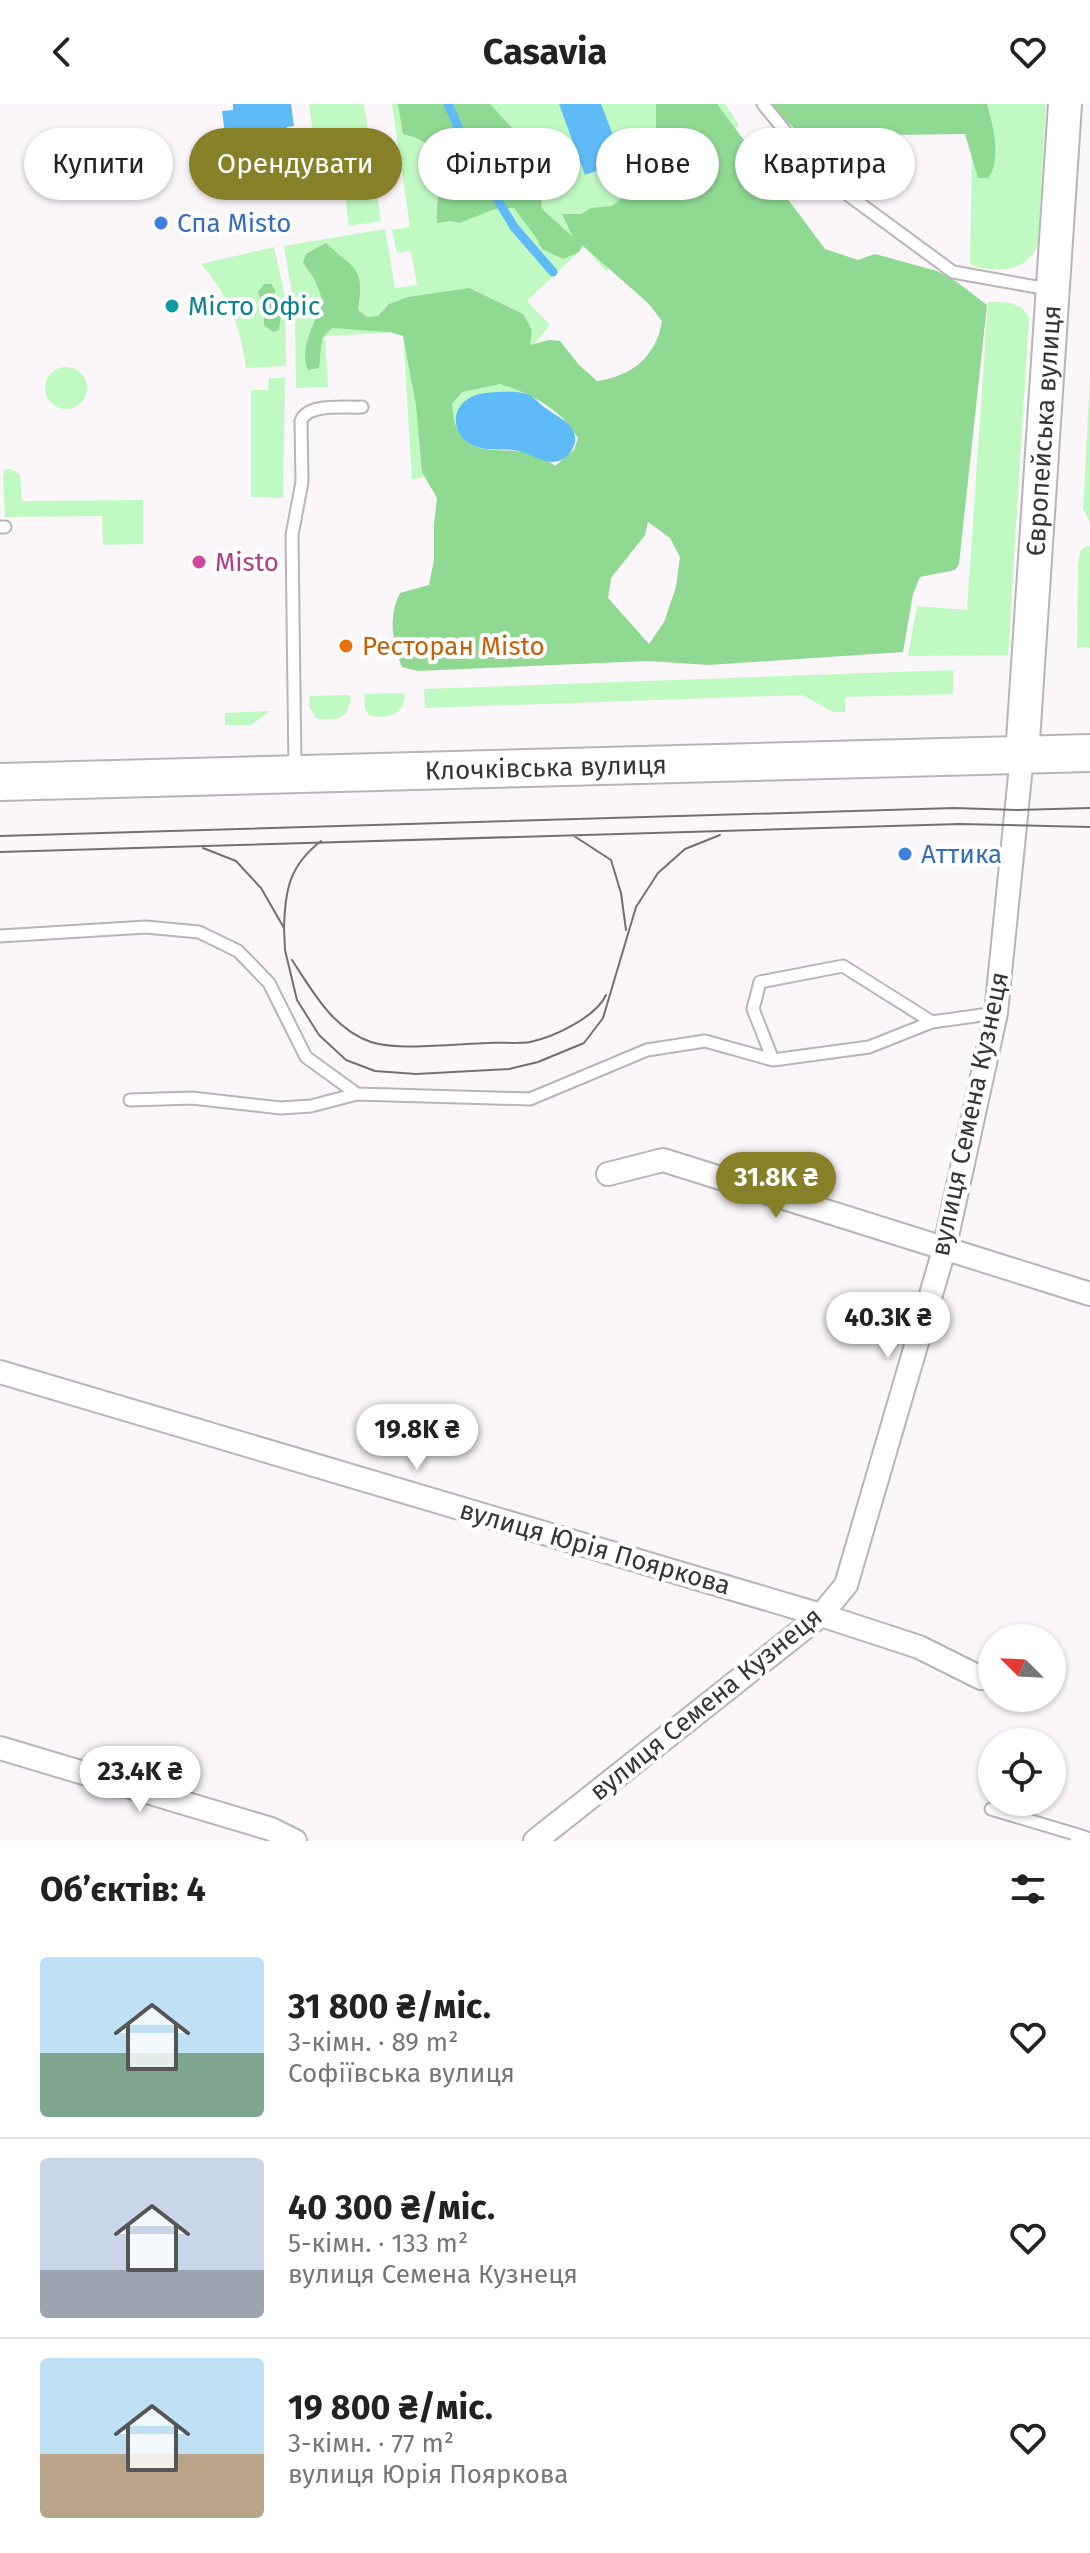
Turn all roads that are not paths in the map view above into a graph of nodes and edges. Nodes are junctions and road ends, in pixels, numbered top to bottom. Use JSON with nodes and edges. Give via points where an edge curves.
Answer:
{"nodes":[{"id":1,"x":763,"y":104,"type":"edge"},
{"id":2,"x":1065,"y":104,"type":"edge"},
{"id":3,"x":1053,"y":289,"type":"junction"},
{"id":4,"x":362,"y":407,"type":"dead end"},
{"id":5,"x":1090,"y":753,"type":"edge"},
{"id":6,"x":1022,"y":756,"type":"junction"},
{"id":7,"x":295,"y":774,"type":"junction"},
{"id":8,"x":0,"y":782,"type":"edge"},
{"id":9,"x":0,"y":936,"type":"edge"},
{"id":10,"x":996,"y":1013,"type":"junction"},
{"id":11,"x":932,"y":1022,"type":"junction"},
{"id":12,"x":773,"y":1060,"type":"junction"},
{"id":13,"x":357,"y":1094,"type":"junction"},
{"id":14,"x":130,"y":1100,"type":"dead end"},
{"id":15,"x":608,"y":1174,"type":"dead end"},
{"id":16,"x":944,"y":1250,"type":"junction"},
{"id":17,"x":1090,"y":1294,"type":"edge"},
{"id":18,"x":0,"y":1372,"type":"edge"},
{"id":19,"x":821,"y":1615,"type":"junction"},
{"id":20,"x":978,"y":1676,"type":"edge"},
{"id":21,"x":0,"y":1748,"type":"edge"},
{"id":22,"x":1013,"y":1816,"type":"edge"},
{"id":23,"x":1081,"y":1838,"type":"edge"},
{"id":24,"x":295,"y":1841,"type":"edge"},
{"id":25,"x":535,"y":1841,"type":"edge"}],
"edges":[{"from":1,"to":3,"type":"lane","via":[[821,175],[953,272]]},
{"from":2,"to":3,"type":"main road","name":"Європейська вулиця"},
{"from":3,"to":6,"type":"main road","name":"Європейська вулиця"},
{"from":4,"to":7,"type":"lane","via":[[310,410],[301,421],[302,482],[292,535]]},
{"from":5,"to":6,"type":"main road","name":"Клочківська вулиця"},
{"from":6,"to":7,"type":"main road","name":"Клочківська вулиця"},
{"from":6,"to":10,"type":"street","name":"вулиця Семена Кузнеця"},
{"from":7,"to":8,"type":"main road","name":"Клочківська вулиця"},
{"from":9,"to":13,"type":"lane","via":[[146,927],[199,932],[238,951],[269,983],[306,1057]]},
{"from":10,"to":11,"type":"lane"},
{"from":10,"to":16,"type":"street","name":"вулиця Семена Кузнеця"},
{"from":11,"to":12,"type":"lane","via":[[869,1047]]},
{"from":11,"to":12,"type":"lane","via":[[843,966],[760,982],[753,1009]]},
{"from":12,"to":13,"type":"lane","via":[[705,1041],[647,1050],[530,1099]]},
{"from":13,"to":14,"type":"lane","via":[[281,1108],[192,1098]]},
{"from":15,"to":16,"type":"street","via":[[663,1160]]},
{"from":16,"to":17,"type":"street"},
{"from":16,"to":19,"type":"street","name":"вулиця Семена Кузнеця","via":[[846,1585]]},
{"from":18,"to":19,"type":"street","name":"вулиця Юрія Пояркова"},
{"from":19,"to":20,"type":"street","name":"вулиця Юрія Пояркова","via":[[919,1647]]},
{"from":19,"to":25,"type":"street","name":"вулиця Семена Кузнеця"},
{"from":21,"to":24,"type":"street","via":[[271,1829]]},
{"from":22,"to":23,"type":"lane"}]}
